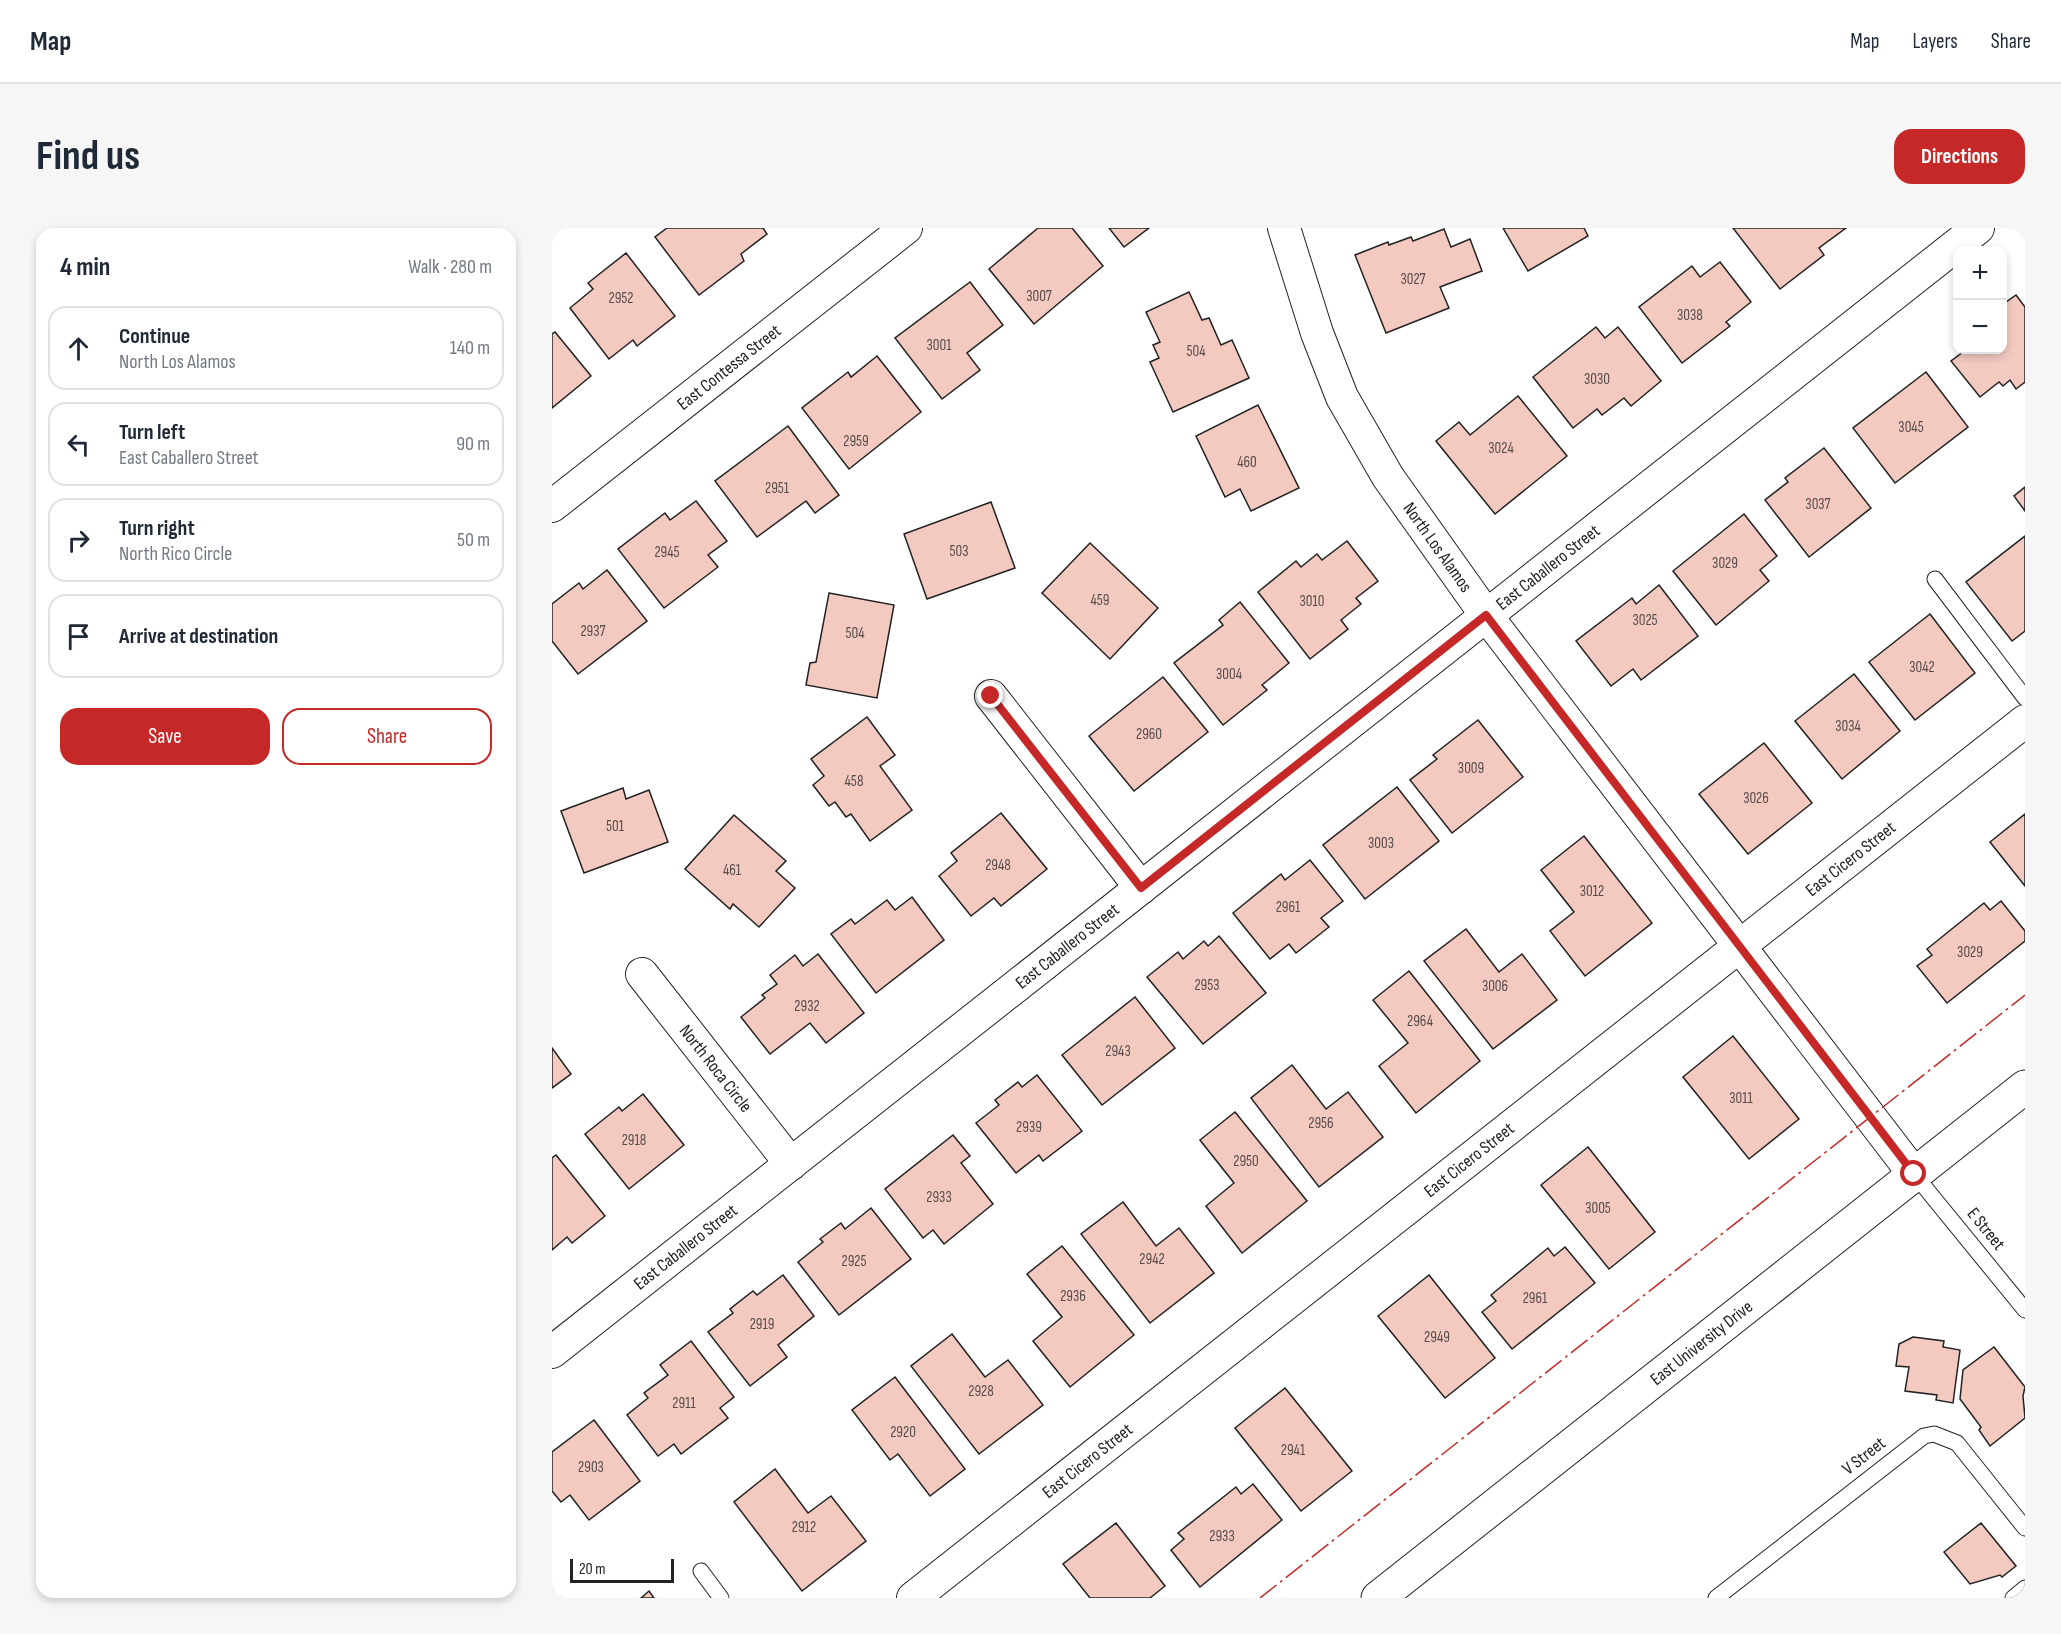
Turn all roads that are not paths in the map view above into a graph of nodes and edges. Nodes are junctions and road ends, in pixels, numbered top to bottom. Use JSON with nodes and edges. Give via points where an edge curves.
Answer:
{"nodes":[{"id":1,"x":906,"y":228,"type":"edge"},
{"id":2,"x":1284,"y":228,"type":"edge"},
{"id":3,"x":1978,"y":228,"type":"edge"},
{"id":4,"x":552,"y":506,"type":"edge"},
{"id":5,"x":1935,"y":579,"type":"dead end"},
{"id":6,"x":1486,"y":615,"type":"junction"},
{"id":7,"x":991,"y":696,"type":"dead end"},
{"id":8,"x":2025,"y":699,"type":"edge"},
{"id":9,"x":2025,"y":721,"type":"edge"},
{"id":10,"x":1141,"y":888,"type":"junction"},
{"id":11,"x":1739,"y":946,"type":"junction"},
{"id":12,"x":642,"y":974,"type":"dead end"},
{"id":13,"x":2025,"y":1087,"type":"edge"},
{"id":14,"x":791,"y":1164,"type":"junction"},
{"id":15,"x":1914,"y":1174,"type":"junction"},
{"id":16,"x":2025,"y":1310,"type":"edge"},
{"id":17,"x":552,"y":1352,"type":"edge"},
{"id":18,"x":2025,"y":1528,"type":"edge"},
{"id":19,"x":701,"y":1571,"type":"dead end"},
{"id":20,"x":2025,"y":1588,"type":"edge"},
{"id":21,"x":721,"y":1598,"type":"edge"},
{"id":22,"x":913,"y":1598,"type":"edge"},
{"id":23,"x":1378,"y":1598,"type":"edge"},
{"id":24,"x":1716,"y":1598,"type":"edge"},
{"id":25,"x":2013,"y":1598,"type":"edge"}],
"edges":[{"from":1,"to":4,"type":"street","name":"East Contessa Street"},
{"from":2,"to":6,"type":"street","name":"North Los Alamos","via":[[1342,397],[1388,477]]},
{"from":3,"to":6,"type":"street","name":"East Caballero Street"},
{"from":5,"to":8,"type":"lane"},
{"from":6,"to":10,"type":"street","name":"East Caballero Street"},
{"from":6,"to":11,"type":"street","name":"North Los Alamos"},
{"from":7,"to":10,"type":"street"},
{"from":9,"to":11,"type":"street","name":"East Cicero Street"},
{"from":10,"to":14,"type":"street","name":"East Caballero Street"},
{"from":11,"to":15,"type":"street","name":"North Los Alamos"},
{"from":11,"to":22,"type":"street","name":"East Cicero Street"},
{"from":12,"to":14,"type":"street","name":"North Roca Circle"},
{"from":13,"to":15,"type":"main road","name":"East University Drive"},
{"from":14,"to":17,"type":"street","name":"East Caballero Street"},
{"from":15,"to":16,"type":"lane","name":"E Street"},
{"from":15,"to":23,"type":"main road","name":"East University Drive"},
{"from":18,"to":24,"type":"lane","name":"V Street","via":[[1957,1443],[1934,1434],[1924,1436]]},
{"from":19,"to":21,"type":"lane"},
{"from":20,"to":25,"type":"lane"}]}
